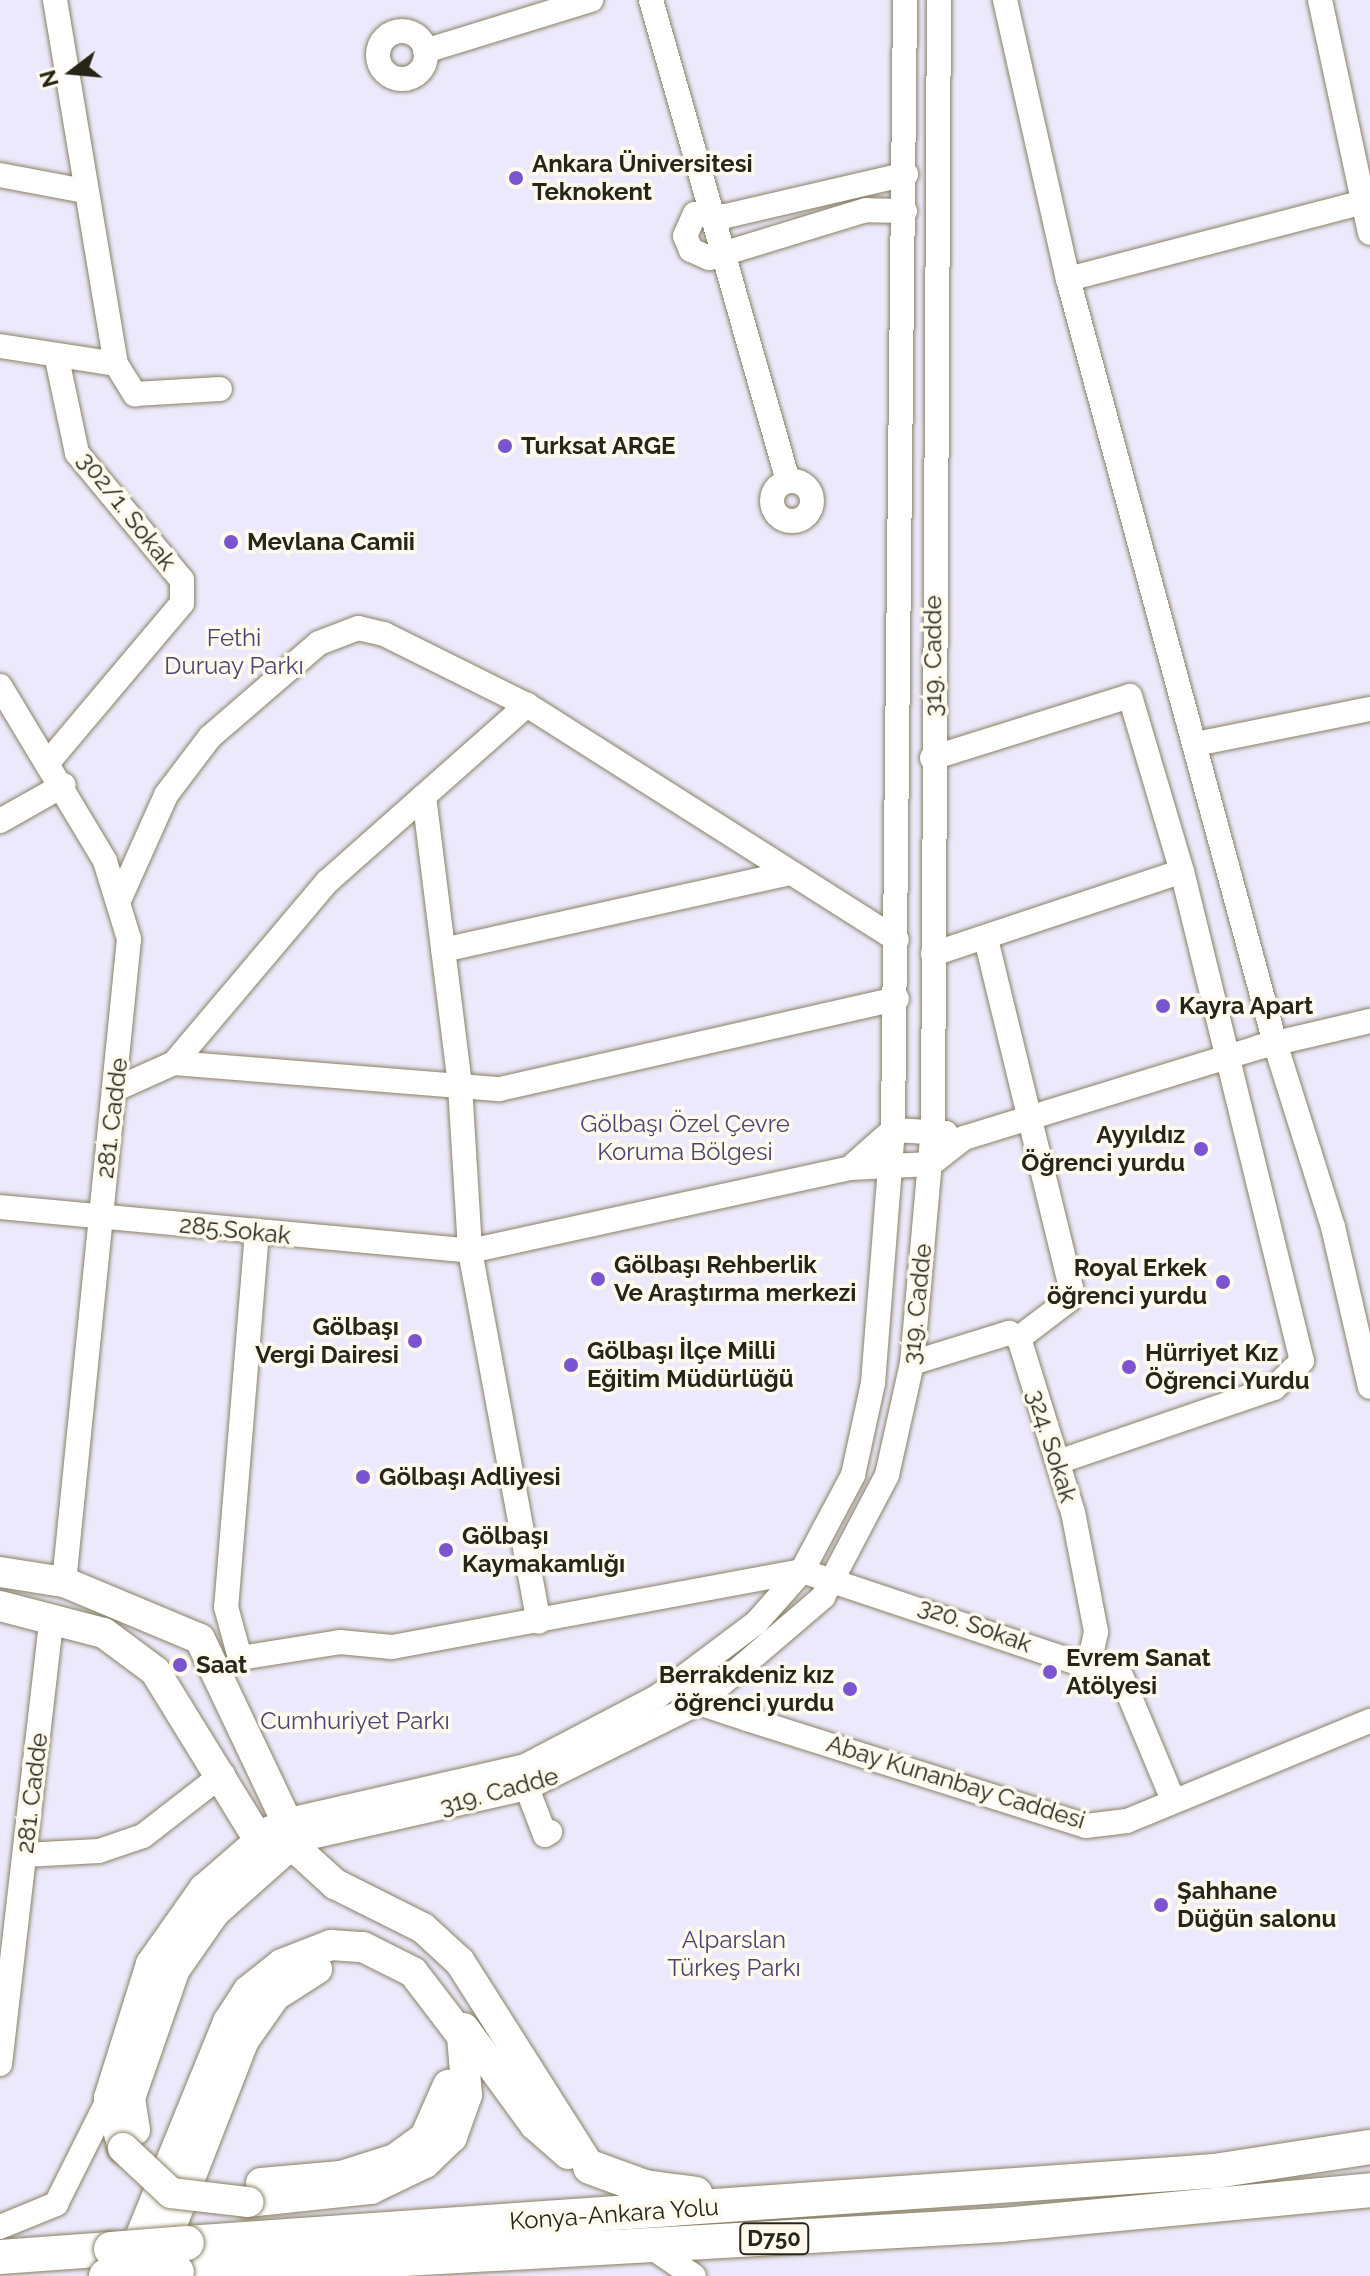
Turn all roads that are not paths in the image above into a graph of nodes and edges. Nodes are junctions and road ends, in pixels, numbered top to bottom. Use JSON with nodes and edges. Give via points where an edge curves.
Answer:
{"nodes":[{"id":1,"x":55,"y":0,"type":"edge"},
{"id":2,"x":591,"y":0,"type":"edge"},
{"id":3,"x":651,"y":0,"type":"edge"},
{"id":4,"x":905,"y":0,"type":"edge"},
{"id":5,"x":939,"y":0,"type":"edge"},
{"id":6,"x":1005,"y":0,"type":"edge"},
{"id":7,"x":1320,"y":0,"type":"edge"},
{"id":8,"x":425,"y":51,"type":"dead end"},
{"id":9,"x":906,"y":174,"type":"junction"},
{"id":10,"x":0,"y":175,"type":"edge"},
{"id":11,"x":85,"y":191,"type":"junction"},
{"id":12,"x":1360,"y":203,"type":"junction"},
{"id":13,"x":905,"y":211,"type":"junction"},
{"id":14,"x":715,"y":218,"type":"junction"},
{"id":15,"x":1370,"y":233,"type":"edge"},
{"id":16,"x":724,"y":251,"type":"junction"},
{"id":17,"x":1068,"y":279,"type":"junction"},
{"id":18,"x":0,"y":346,"type":"edge"},
{"id":19,"x":57,"y":359,"type":"junction"},
{"id":20,"x":116,"y":364,"type":"junction"},
{"id":21,"x":220,"y":389,"type":"dead end"},
{"id":22,"x":788,"y":480,"type":"dead end"},
{"id":23,"x":0,"y":686,"type":"edge"},
{"id":24,"x":527,"y":705,"type":"junction"},
{"id":25,"x":1370,"y":709,"type":"edge"},
{"id":26,"x":1196,"y":744,"type":"junction"},
{"id":27,"x":932,"y":751,"type":"junction"},
{"id":28,"x":897,"y":759,"type":"junction"},
{"id":29,"x":50,"y":760,"type":"junction"},
{"id":30,"x":64,"y":785,"type":"junction"},
{"id":31,"x":424,"y":796,"type":"junction"},
{"id":32,"x":0,"y":821,"type":"edge"},
{"id":33,"x":1182,"y":871,"type":"junction"},
{"id":34,"x":787,"y":874,"type":"junction"},
{"id":35,"x":120,"y":898,"type":"junction"},
{"id":36,"x":986,"y":939,"type":"junction"},
{"id":37,"x":897,"y":940,"type":"junction"},
{"id":38,"x":443,"y":950,"type":"junction"},
{"id":39,"x":933,"y":954,"type":"junction"},
{"id":40,"x":897,"y":999,"type":"junction"},
{"id":41,"x":1370,"y":1021,"type":"edge"},
{"id":42,"x":1267,"y":1045,"type":"junction"},
{"id":43,"x":1225,"y":1057,"type":"junction"},
{"id":44,"x":174,"y":1063,"type":"junction"},
{"id":45,"x":460,"y":1086,"type":"junction"},
{"id":46,"x":116,"y":1089,"type":"junction"},
{"id":47,"x":1032,"y":1118,"type":"junction"},
{"id":48,"x":933,"y":1129,"type":"junction"},
{"id":49,"x":893,"y":1130,"type":"junction"},
{"id":50,"x":964,"y":1138,"type":"junction"},
{"id":51,"x":931,"y":1164,"type":"junction"},
{"id":52,"x":850,"y":1168,"type":"junction"},
{"id":53,"x":890,"y":1169,"type":"junction"},
{"id":54,"x":0,"y":1207,"type":"edge"},
{"id":55,"x":100,"y":1216,"type":"junction"},
{"id":56,"x":257,"y":1232,"type":"junction"},
{"id":57,"x":470,"y":1251,"type":"junction"},
{"id":58,"x":1019,"y":1338,"type":"junction"},
{"id":59,"x":912,"y":1363,"type":"junction"},
{"id":60,"x":1370,"y":1387,"type":"edge"},
{"id":61,"x":1058,"y":1462,"type":"junction"},
{"id":62,"x":802,"y":1571,"type":"junction"},
{"id":63,"x":0,"y":1572,"type":"edge"},
{"id":64,"x":836,"y":1579,"type":"junction"},
{"id":65,"x":64,"y":1582,"type":"junction"},
{"id":66,"x":0,"y":1606,"type":"edge"},
{"id":67,"x":52,"y":1617,"type":"junction"},
{"id":68,"x":539,"y":1622,"type":"junction"},
{"id":69,"x":213,"y":1647,"type":"junction"},
{"id":70,"x":1089,"y":1665,"type":"junction"},
{"id":71,"x":155,"y":1671,"type":"junction"},
{"id":72,"x":685,"y":1679,"type":"junction"},
{"id":73,"x":176,"y":1695,"type":"junction"},
{"id":74,"x":699,"y":1703,"type":"junction"},
{"id":75,"x":1370,"y":1721,"type":"edge"},
{"id":76,"x":223,"y":1774,"type":"junction"},
{"id":77,"x":527,"y":1788,"type":"junction"},
{"id":78,"x":1173,"y":1800,"type":"junction"},
{"id":79,"x":550,"y":1832,"type":"dead end"},
{"id":80,"x":277,"y":1841,"type":"junction"},
{"id":81,"x":25,"y":1855,"type":"junction"},
{"id":82,"x":454,"y":2020,"type":"junction"},
{"id":83,"x":2,"y":2027,"type":"edge"},
{"id":84,"x":0,"y":2064,"type":"edge"},
{"id":85,"x":109,"y":2098,"type":"junction"},
{"id":86,"x":129,"y":2139,"type":"junction"},
{"id":87,"x":1370,"y":2147,"type":"edge"},
{"id":88,"x":590,"y":2167,"type":"junction"},
{"id":89,"x":1370,"y":2190,"type":"edge"},
{"id":90,"x":248,"y":2193,"type":"junction"},
{"id":91,"x":776,"y":2203,"type":"junction"},
{"id":92,"x":0,"y":2227,"type":"edge"},
{"id":93,"x":650,"y":2246,"type":"junction"},
{"id":94,"x":0,"y":2257,"type":"edge"},
{"id":95,"x":172,"y":2264,"type":"edge"},
{"id":96,"x":112,"y":2269,"type":"edge"},
{"id":97,"x":694,"y":2276,"type":"edge"}],
"edges":[{"from":1,"to":11,"type":"street"},
{"from":2,"to":8,"type":"street"},
{"from":3,"to":14,"type":"street"},
{"from":4,"to":9,"type":"street","name":"319. Cadde"},
{"from":5,"to":27,"type":"street","name":"319. Cadde"},
{"from":6,"to":17,"type":"street"},
{"from":7,"to":12,"type":"street"},
{"from":9,"to":13,"type":"street","name":"319. Cadde"},
{"from":9,"to":14,"type":"street"},
{"from":10,"to":11,"type":"street"},
{"from":11,"to":20,"type":"street"},
{"from":12,"to":15,"type":"street"},
{"from":12,"to":17,"type":"street"},
{"from":13,"to":16,"type":"street","via":[[866,210]]},
{"from":13,"to":28,"type":"street","name":"319. Cadde"},
{"from":14,"to":16,"type":"street"},
{"from":14,"to":16,"type":"street","via":[[688,218],[685,236],[701,258]]},
{"from":16,"to":22,"type":"street"},
{"from":17,"to":26,"type":"street"},
{"from":18,"to":19,"type":"street"},
{"from":19,"to":20,"type":"street"},
{"from":19,"to":29,"type":"street","name":"302/1. Sokak","via":[[77,453],[182,580],[182,603]]},
{"from":20,"to":21,"type":"street","via":[[135,394]]},
{"from":23,"to":29,"type":"street","name":"281. Cadde"},
{"from":24,"to":31,"type":"street"},
{"from":24,"to":34,"type":"street"},
{"from":24,"to":35,"type":"street","via":[[384,634],[338,633],[210,737],[166,795]]},
{"from":25,"to":26,"type":"street"},
{"from":26,"to":42,"type":"street"},
{"from":27,"to":28,"type":"street"},
{"from":27,"to":33,"type":"street","via":[[1130,696]]},
{"from":27,"to":39,"type":"street","name":"319. Cadde"},
{"from":28,"to":37,"type":"street","name":"319. Cadde"},
{"from":29,"to":30,"type":"street","name":"281. Cadde"},
{"from":30,"to":32,"type":"street"},
{"from":30,"to":35,"type":"street","name":"281. Cadde"},
{"from":31,"to":38,"type":"street"},
{"from":31,"to":44,"type":"street","via":[[328,881]]},
{"from":33,"to":36,"type":"street"},
{"from":33,"to":43,"type":"street"},
{"from":34,"to":37,"type":"street"},
{"from":34,"to":38,"type":"street"},
{"from":35,"to":46,"type":"street","name":"281. Cadde","via":[[129,939]]},
{"from":36,"to":39,"type":"street"},
{"from":36,"to":47,"type":"street"},
{"from":37,"to":40,"type":"street","name":"319. Cadde"},
{"from":38,"to":45,"type":"street"},
{"from":39,"to":48,"type":"street","name":"319. Cadde"},
{"from":40,"to":45,"type":"street","via":[[500,1089]]},
{"from":40,"to":49,"type":"street","name":"319. Cadde"},
{"from":41,"to":42,"type":"street"},
{"from":42,"to":43,"type":"street"},
{"from":42,"to":60,"type":"street","via":[[1333,1227]]},
{"from":43,"to":47,"type":"street"},
{"from":43,"to":61,"type":"street","via":[[1302,1361],[1274,1388]]},
{"from":44,"to":45,"type":"street"},
{"from":44,"to":46,"type":"street"},
{"from":45,"to":57,"type":"street"},
{"from":46,"to":55,"type":"street","name":"281. Cadde"},
{"from":47,"to":50,"type":"street"},
{"from":47,"to":58,"type":"street","via":[[1071,1288],[1069,1300]]},
{"from":48,"to":49,"type":"street"},
{"from":48,"to":50,"type":"street"},
{"from":48,"to":51,"type":"street","name":"319. Cadde"},
{"from":49,"to":52,"type":"street"},
{"from":49,"to":53,"type":"street","name":"319. Cadde"},
{"from":50,"to":51,"type":"street"},
{"from":51,"to":53,"type":"street","name":"285.Sokak"},
{"from":51,"to":59,"type":"street","name":"319. Cadde"},
{"from":52,"to":53,"type":"street","name":"285.Sokak"},
{"from":52,"to":57,"type":"street","name":"285.Sokak"},
{"from":53,"to":62,"type":"street","name":"319. Cadde","via":[[865,1430],[831,1525]]},
{"from":54,"to":55,"type":"street","name":"285.Sokak"},
{"from":55,"to":56,"type":"street","name":"285.Sokak"},
{"from":55,"to":65,"type":"street","name":"281. Cadde"},
{"from":56,"to":57,"type":"street","name":"285.Sokak"},
{"from":56,"to":69,"type":"street","via":[[226,1607]]},
{"from":57,"to":68,"type":"street"},
{"from":58,"to":59,"type":"street","via":[[1009,1333]]},
{"from":58,"to":61,"type":"street","name":"324. Sokak"},
{"from":59,"to":64,"type":"street","name":"319. Cadde","via":[[887,1475]]},
{"from":61,"to":70,"type":"street","name":"324. Sokak","via":[[1096,1632]]},
{"from":62,"to":64,"type":"street","name":"320. Sokak"},
{"from":62,"to":68,"type":"street","name":"320. Sokak","via":[[755,1574]]},
{"from":62,"to":72,"type":"street","name":"319. Cadde","via":[[756,1623]]},
{"from":63,"to":65,"type":"main road"},
{"from":64,"to":70,"type":"street","name":"320. Sokak"},
{"from":64,"to":74,"type":"street","name":"319. Cadde","via":[[780,1640]]},
{"from":65,"to":69,"type":"main road"},
{"from":66,"to":67,"type":"main road"},
{"from":67,"to":71,"type":"main road","via":[[104,1633]]},
{"from":67,"to":81,"type":"street","name":"281. Cadde"},
{"from":68,"to":69,"type":"street","name":"320. Sokak","via":[[392,1647],[340,1642],[240,1658]]},
{"from":69,"to":71,"type":"main road","via":[[167,1639]]},
{"from":69,"to":73,"type":"main road","via":[[198,1696]]},
{"from":69,"to":80,"type":"main road"},
{"from":70,"to":78,"type":"street","name":"320. Sokak","via":[[1131,1688]]},
{"from":71,"to":73,"type":"main road"},
{"from":72,"to":74,"type":"street"},
{"from":72,"to":80,"type":"street","name":"319. Cadde","via":[[525,1766]]},
{"from":73,"to":76,"type":"main road"},
{"from":74,"to":77,"type":"street","name":"319. Cadde"},
{"from":74,"to":78,"type":"street","name":"Abay Kunanbay Caddesi","via":[[1086,1826],[1127,1821]]},
{"from":75,"to":78,"type":"street","name":"Abay Kunanbay Caddesi"},
{"from":76,"to":80,"type":"main road"},
{"from":76,"to":81,"type":"street","via":[[143,1836],[99,1851]]},
{"from":77,"to":79,"type":"street","via":[[545,1835]]},
{"from":77,"to":80,"type":"street","name":"319. Cadde"},
{"from":80,"to":85,"type":"main road","name":"319. Cadde","via":[[204,1889],[158,1949]]},
{"from":80,"to":86,"type":"main road","name":"319. Cadde","via":[[215,1912],[175,1969],[130,2098]]},
{"from":80,"to":88,"type":"main road","via":[[320,1874],[408,1918],[460,1962]]},
{"from":81,"to":83,"type":"street","name":"281. Cadde"},
{"from":82,"to":88,"type":"main road","via":[[535,2125]]},
{"from":82,"to":90,"type":"main road","via":[[469,2077],[462,2117],[440,2151],[371,2189]]},
{"from":82,"to":96,"type":"main road","via":[[413,1972],[363,1947],[317,1949],[266,1975],[228,2022]]},
{"from":83,"to":84,"type":"street","name":"281. Cadde"},
{"from":85,"to":86,"type":"main road"},
{"from":85,"to":92,"type":"street","name":"319. Cadde","via":[[56,2204]]},
{"from":86,"to":90,"type":"main road","bridge":true,"via":[[171,2193]]},
{"from":87,"to":91,"type":"highway","name":"Konya-Ankara Yolu","number":"D750","via":[[1215,2171]]},
{"from":88,"to":91,"type":"highway","via":[[645,2187]]},
{"from":89,"to":93,"type":"highway","number":"D750","via":[[1216,2209]]},
{"from":90,"to":95,"type":"main road","via":[[361,2171],[425,2137],[443,2110],[448,2069],[438,2030],[405,1988],[361,1967],[330,1966],[288,1985],[264,2008],[244,2040]]},
{"from":91,"to":95,"type":"highway","name":"Konya-Ankara Yolu","number":"D750"},
{"from":93,"to":95,"type":"highway","number":"D750"},
{"from":93,"to":97,"type":"street"},
{"from":94,"to":96,"type":"highway","number":"D750"},
{"from":95,"to":96,"type":"highway","number":"D750","bridge":true}]}
